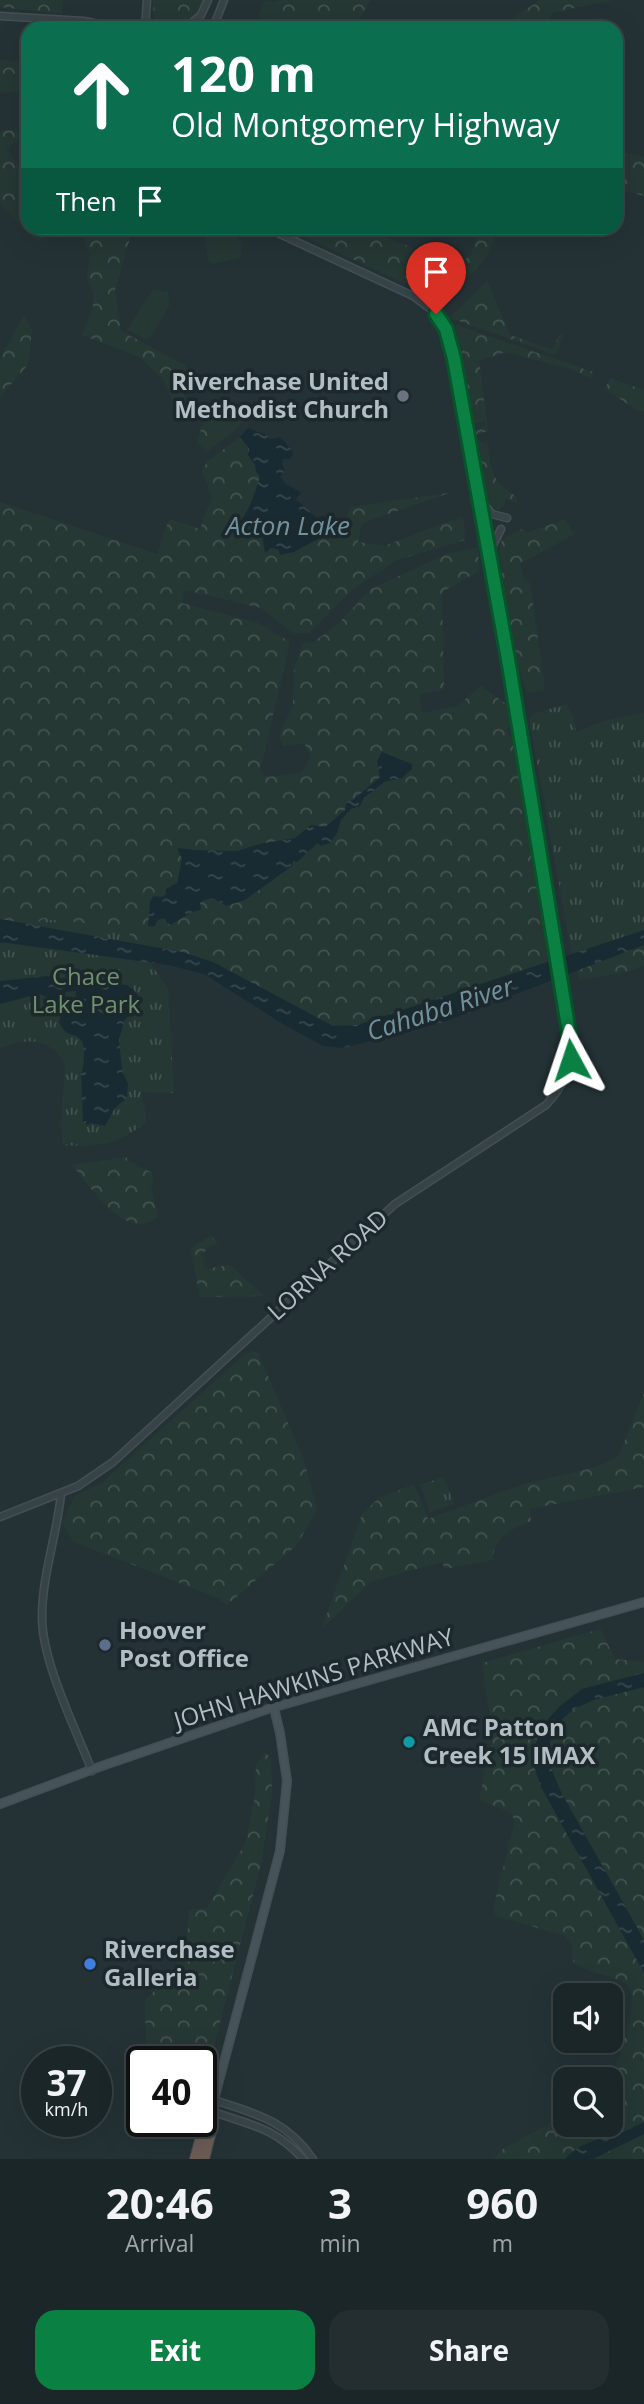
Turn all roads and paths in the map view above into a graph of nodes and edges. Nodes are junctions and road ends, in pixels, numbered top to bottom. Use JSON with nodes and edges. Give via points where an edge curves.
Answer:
{"nodes":[{"id":1,"x":147,"y":0,"type":"edge"},
{"id":2,"x":208,"y":0,"type":"edge"},
{"id":3,"x":224,"y":0,"type":"edge"},
{"id":4,"x":0,"y":16,"type":"edge"},
{"id":5,"x":34,"y":18,"type":"junction"},
{"id":6,"x":45,"y":21,"type":"edge"},
{"id":7,"x":84,"y":21,"type":"edge"},
{"id":8,"x":146,"y":21,"type":"edge"},
{"id":9,"x":195,"y":21,"type":"edge"},
{"id":10,"x":216,"y":21,"type":"edge"},
{"id":11,"x":282,"y":235,"type":"edge"},
{"id":12,"x":478,"y":496,"type":"junction"},
{"id":13,"x":507,"y":517,"type":"dead end"},
{"id":14,"x":501,"y":529,"type":"dead end"},
{"id":15,"x":490,"y":563,"type":"junction"},
{"id":16,"x":61,"y":1494,"type":"junction"},
{"id":17,"x":0,"y":1517,"type":"edge"},
{"id":18,"x":644,"y":1602,"type":"edge"},
{"id":19,"x":274,"y":1708,"type":"junction"},
{"id":20,"x":92,"y":1771,"type":"junction"},
{"id":21,"x":0,"y":1804,"type":"edge"},
{"id":22,"x":217,"y":2089,"type":"edge"},
{"id":23,"x":217,"y":2101,"type":"edge"},
{"id":24,"x":217,"y":2113,"type":"edge"},
{"id":25,"x":201,"y":2137,"type":"edge"},
{"id":26,"x":210,"y":2137,"type":"edge"},
{"id":27,"x":195,"y":2159,"type":"edge"},
{"id":28,"x":204,"y":2159,"type":"edge"},
{"id":29,"x":303,"y":2159,"type":"edge"},
{"id":30,"x":313,"y":2159,"type":"edge"}],
"edges":[{"from":1,"to":8,"type":"street"},
{"from":2,"to":9,"type":"street"},
{"from":3,"to":10,"type":"street"},
{"from":4,"to":5,"type":"street"},
{"from":5,"to":6,"type":"street"},
{"from":5,"to":7,"type":"street"},
{"from":11,"to":12,"type":"street","name":"LORNA ROAD","via":[[404,290],[440,320],[452,348]]},
{"from":12,"to":13,"type":"street","via":[[488,511]]},
{"from":12,"to":15,"type":"street","name":"LORNA ROAD"},
{"from":14,"to":15,"type":"street"},
{"from":15,"to":16,"type":"street","name":"LORNA ROAD","via":[[565,1002],[571,1060],[561,1088],[546,1105],[395,1204],[132,1446]]},
{"from":16,"to":17,"type":"street","name":"LORNA ROAD"},
{"from":16,"to":20,"type":"street","via":[[43,1600],[43,1629],[52,1666]]},
{"from":18,"to":19,"type":"main road","name":"JOHN HAWKINS PARKWAY"},
{"from":19,"to":20,"type":"main road","name":"JOHN HAWKINS PARKWAY"},
{"from":19,"to":22,"type":"main road","via":[[287,1782],[280,1851]]},
{"from":20,"to":21,"type":"main road","name":"JOHN HAWKINS PARKWAY"},
{"from":23,"to":30,"type":"street","via":[[279,2124]]},
{"from":24,"to":29,"type":"street","via":[[273,2133]]},
{"from":25,"to":27,"type":"highway"},
{"from":26,"to":28,"type":"highway"}]}
